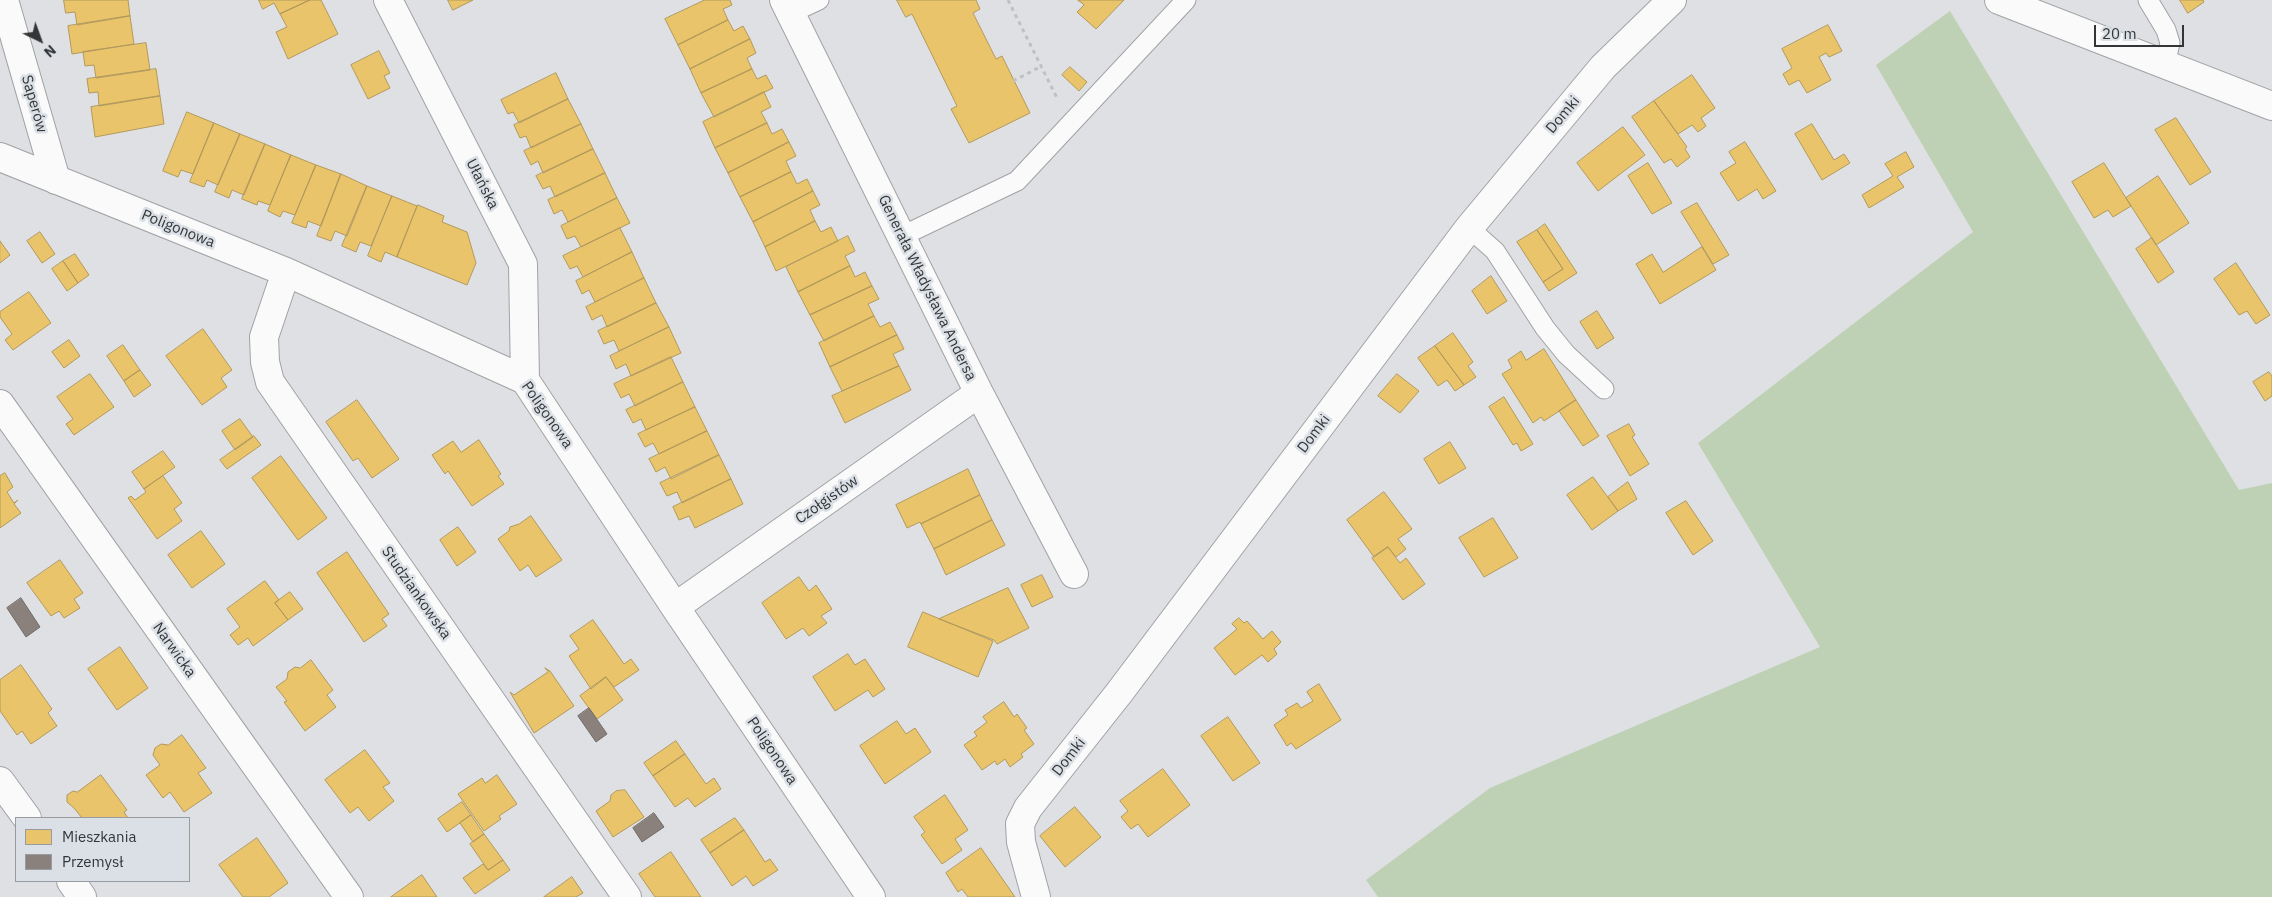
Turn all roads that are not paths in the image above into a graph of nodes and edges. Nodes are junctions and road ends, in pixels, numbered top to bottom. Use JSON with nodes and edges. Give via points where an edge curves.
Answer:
{"nodes":[{"id":1,"x":4,"y":0,"type":"edge"},
{"id":2,"x":388,"y":0,"type":"edge"},
{"id":3,"x":819,"y":0,"type":"edge"},
{"id":4,"x":1186,"y":0,"type":"edge"},
{"id":5,"x":1672,"y":0,"type":"edge"},
{"id":6,"x":1999,"y":0,"type":"edge"},
{"id":7,"x":2148,"y":0,"type":"edge"},
{"id":8,"x":787,"y":6,"type":"edge"},
{"id":9,"x":2165,"y":65,"type":"junction"},
{"id":10,"x":2272,"y":106,"type":"edge"},
{"id":11,"x":0,"y":158,"type":"edge"},
{"id":12,"x":56,"y":180,"type":"junction"},
{"id":13,"x":1469,"y":228,"type":"junction"},
{"id":14,"x":902,"y":236,"type":"junction"},
{"id":15,"x":286,"y":272,"type":"junction"},
{"id":16,"x":525,"y":380,"type":"junction"},
{"id":17,"x":1604,"y":388,"type":"dead end"},
{"id":18,"x":979,"y":393,"type":"junction"},
{"id":19,"x":0,"y":404,"type":"edge"},
{"id":20,"x":1074,"y":574,"type":"dead end"},
{"id":21,"x":675,"y":607,"type":"junction"},
{"id":22,"x":0,"y":781,"type":"edge"},
{"id":23,"x":26,"y":817,"type":"edge"},
{"id":24,"x":72,"y":882,"type":"edge"},
{"id":25,"x":82,"y":897,"type":"edge"},
{"id":26,"x":349,"y":897,"type":"edge"},
{"id":27,"x":627,"y":897,"type":"edge"},
{"id":28,"x":871,"y":897,"type":"edge"},
{"id":29,"x":1036,"y":897,"type":"edge"}],
"edges":[{"from":1,"to":12,"type":"street","name":"Saperów"},
{"from":2,"to":16,"type":"street","name":"Ułańska","via":[[523,264]]},
{"from":3,"to":8,"type":"lane"},
{"from":4,"to":14,"type":"lane","via":[[1016,181]]},
{"from":5,"to":13,"type":"street","name":"Domki","via":[[1603,68]]},
{"from":6,"to":9,"type":"street"},
{"from":7,"to":9,"type":"lane","via":[[2170,43]]},
{"from":8,"to":14,"type":"street","name":"Generała Władysława Andersa"},
{"from":9,"to":10,"type":"street"},
{"from":11,"to":12,"type":"street","name":"Poligonowa"},
{"from":12,"to":15,"type":"street","name":"Poligonowa"},
{"from":13,"to":17,"type":"lane","via":[[1495,252],[1566,354]]},
{"from":13,"to":29,"type":"street","name":"Domki","via":[[1119,693],[1028,808],[1020,824],[1021,842]]},
{"from":14,"to":18,"type":"street","name":"Generała Władysława Andersa"},
{"from":15,"to":16,"type":"street","name":"Poligonowa"},
{"from":15,"to":27,"type":"street","name":"Studziankowska","via":[[264,337],[270,382]]},
{"from":16,"to":21,"type":"street","name":"Poligonowa"},
{"from":18,"to":20,"type":"street","name":"Generała Władysława Andersa"},
{"from":18,"to":21,"type":"street","name":"Czołgistów"},
{"from":19,"to":26,"type":"street","name":"Narwicka"},
{"from":21,"to":28,"type":"street","name":"Poligonowa"},
{"from":22,"to":23,"type":"street"},
{"from":24,"to":25,"type":"street"}]}
